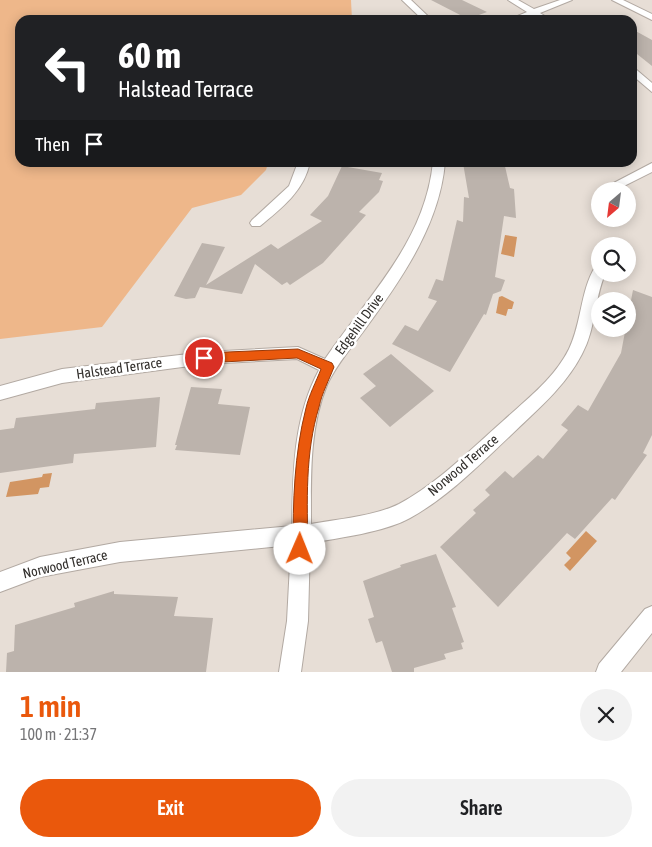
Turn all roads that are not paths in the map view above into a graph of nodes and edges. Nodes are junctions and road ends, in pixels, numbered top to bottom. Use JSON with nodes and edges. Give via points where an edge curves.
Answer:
{"nodes":[{"id":1,"x":406,"y":0,"type":"edge"},
{"id":2,"x":512,"y":0,"type":"edge"},
{"id":3,"x":568,"y":0,"type":"edge"},
{"id":4,"x":616,"y":0,"type":"edge"},
{"id":5,"x":533,"y":12,"type":"junction"},
{"id":6,"x":422,"y":15,"type":"edge"},
{"id":7,"x":525,"y":15,"type":"edge"},
{"id":8,"x":538,"y":15,"type":"edge"},
{"id":9,"x":652,"y":17,"type":"edge"},
{"id":10,"x":637,"y":74,"type":"edge"},
{"id":11,"x":652,"y":89,"type":"edge"},
{"id":12,"x":304,"y":167,"type":"edge"},
{"id":13,"x":439,"y":167,"type":"edge"},
{"id":14,"x":652,"y":167,"type":"edge"},
{"id":15,"x":623,"y":182,"type":"edge"},
{"id":16,"x":256,"y":223,"type":"dead end"},
{"id":17,"x":595,"y":282,"type":"edge"},
{"id":18,"x":328,"y":367,"type":"junction"},
{"id":19,"x":0,"y":393,"type":"edge"},
{"id":20,"x":301,"y":535,"type":"junction"},
{"id":21,"x":0,"y":582,"type":"edge"},
{"id":22,"x":652,"y":616,"type":"edge"},
{"id":23,"x":290,"y":672,"type":"edge"},
{"id":24,"x":607,"y":672,"type":"edge"}],
"edges":[{"from":1,"to":6,"type":"street"},
{"from":2,"to":5,"type":"street"},
{"from":3,"to":5,"type":"street"},
{"from":4,"to":9,"type":"street"},
{"from":5,"to":7,"type":"street"},
{"from":5,"to":8,"type":"street"},
{"from":10,"to":11,"type":"street"},
{"from":12,"to":16,"type":"street","via":[[296,186]]},
{"from":13,"to":18,"type":"street","name":"Edgehill Drive","via":[[439,182],[427,218],[370,311]]},
{"from":14,"to":15,"type":"street"},
{"from":17,"to":20,"type":"street","name":"Norwood Terrace","via":[[587,321],[576,351],[558,380],[455,476],[403,512],[359,525]]},
{"from":18,"to":19,"type":"street","name":"Halstead Terrace","via":[[298,354],[204,358],[62,376]]},
{"from":18,"to":20,"type":"street","name":"Edgehill Drive","via":[[312,406],[304,444]]},
{"from":20,"to":21,"type":"street","name":"Norwood Terrace","via":[[120,552],[40,567]]},
{"from":20,"to":23,"type":"street","name":"Edgehill Drive","via":[[296,640]]},
{"from":22,"to":24,"type":"street"}]}
